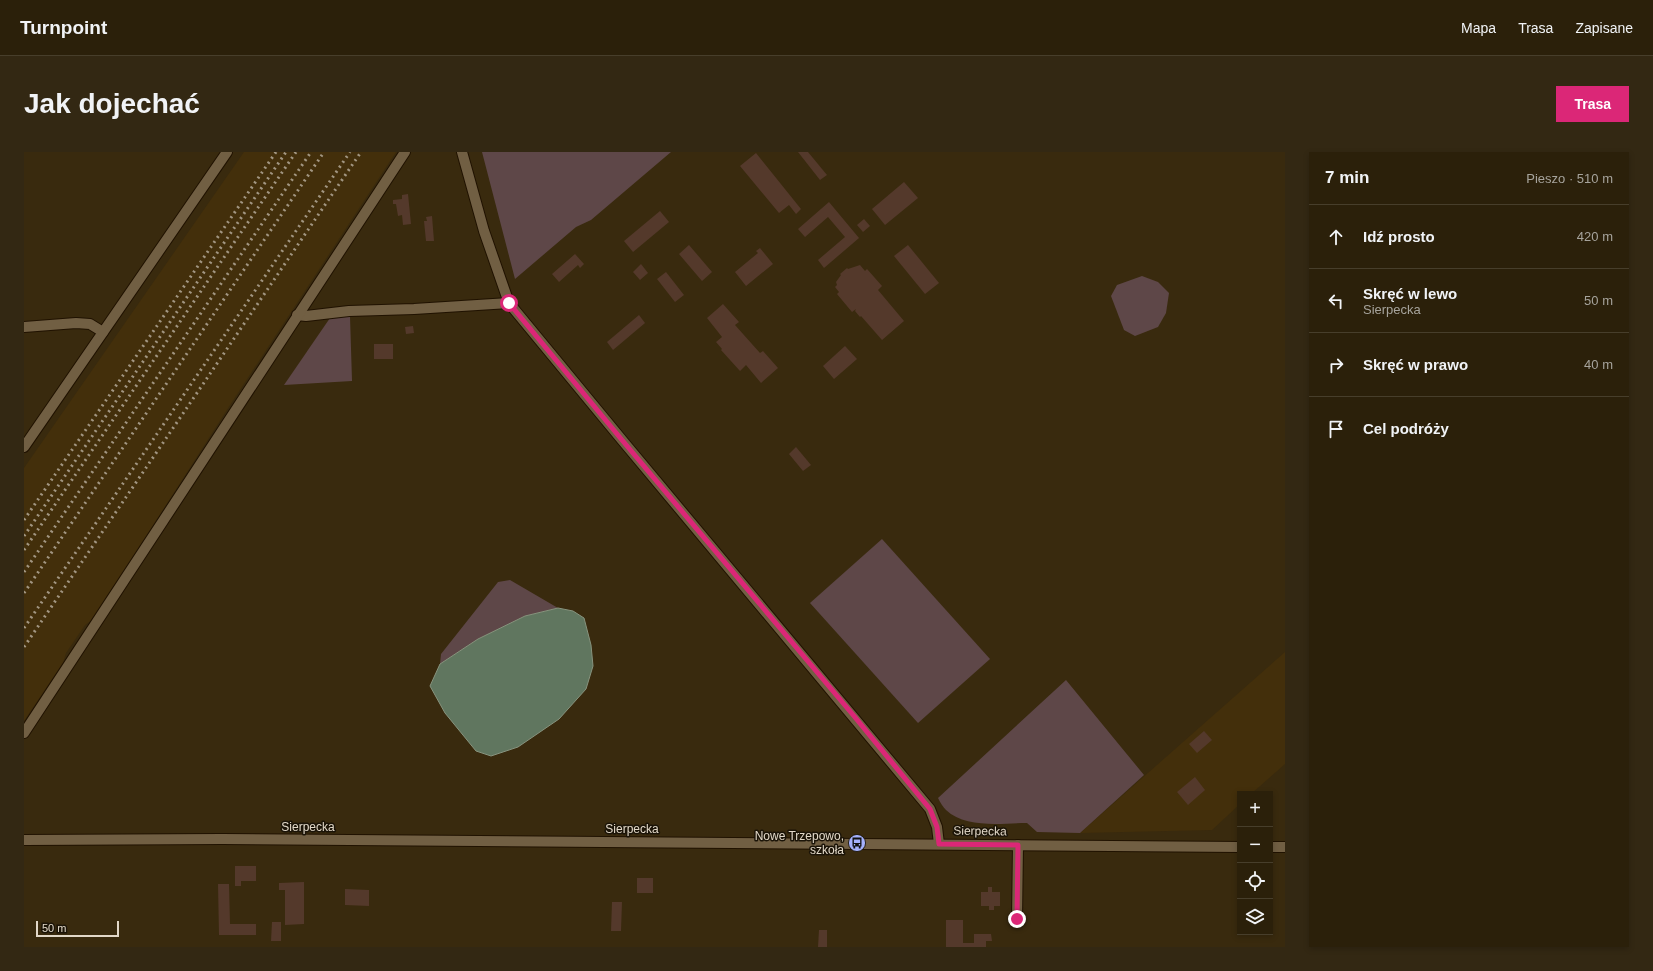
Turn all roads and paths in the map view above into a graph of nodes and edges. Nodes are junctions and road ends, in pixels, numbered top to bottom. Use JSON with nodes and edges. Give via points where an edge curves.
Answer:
{"nodes":[{"id":1,"x":227,"y":152,"type":"edge"},
{"id":2,"x":405,"y":152,"type":"edge"},
{"id":3,"x":462,"y":152,"type":"edge"},
{"id":4,"x":509,"y":303,"type":"junction"},
{"id":5,"x":297,"y":315,"type":"junction"},
{"id":6,"x":24,"y":327,"type":"edge"},
{"id":7,"x":103,"y":332,"type":"junction"},
{"id":8,"x":24,"y":447,"type":"edge"},
{"id":9,"x":24,"y":733,"type":"edge"},
{"id":10,"x":24,"y":840,"type":"edge"},
{"id":11,"x":939,"y":844,"type":"junction"},
{"id":12,"x":1018,"y":845,"type":"junction"},
{"id":13,"x":1237,"y":847,"type":"edge"},
{"id":14,"x":1273,"y":847,"type":"edge"},
{"id":15,"x":1285,"y":847,"type":"edge"},
{"id":16,"x":1017,"y":919,"type":"dead end"}],
"edges":[{"from":1,"to":7,"type":"street"},
{"from":2,"to":5,"type":"street"},
{"from":3,"to":4,"type":"street","via":[[484,230]]},
{"from":4,"to":5,"type":"street"},
{"from":4,"to":11,"type":"street","via":[[926,804],[935,819]]},
{"from":5,"to":9,"type":"street"},
{"from":6,"to":7,"type":"street","via":[[76,323],[90,324]]},
{"from":7,"to":8,"type":"street"},
{"from":10,"to":11,"type":"street","name":"Sierpecka"},
{"from":11,"to":12,"type":"street","name":"Sierpecka"},
{"from":12,"to":13,"type":"street","name":"Sierpecka"},
{"from":12,"to":16,"type":"street"},
{"from":14,"to":15,"type":"street"}]}
